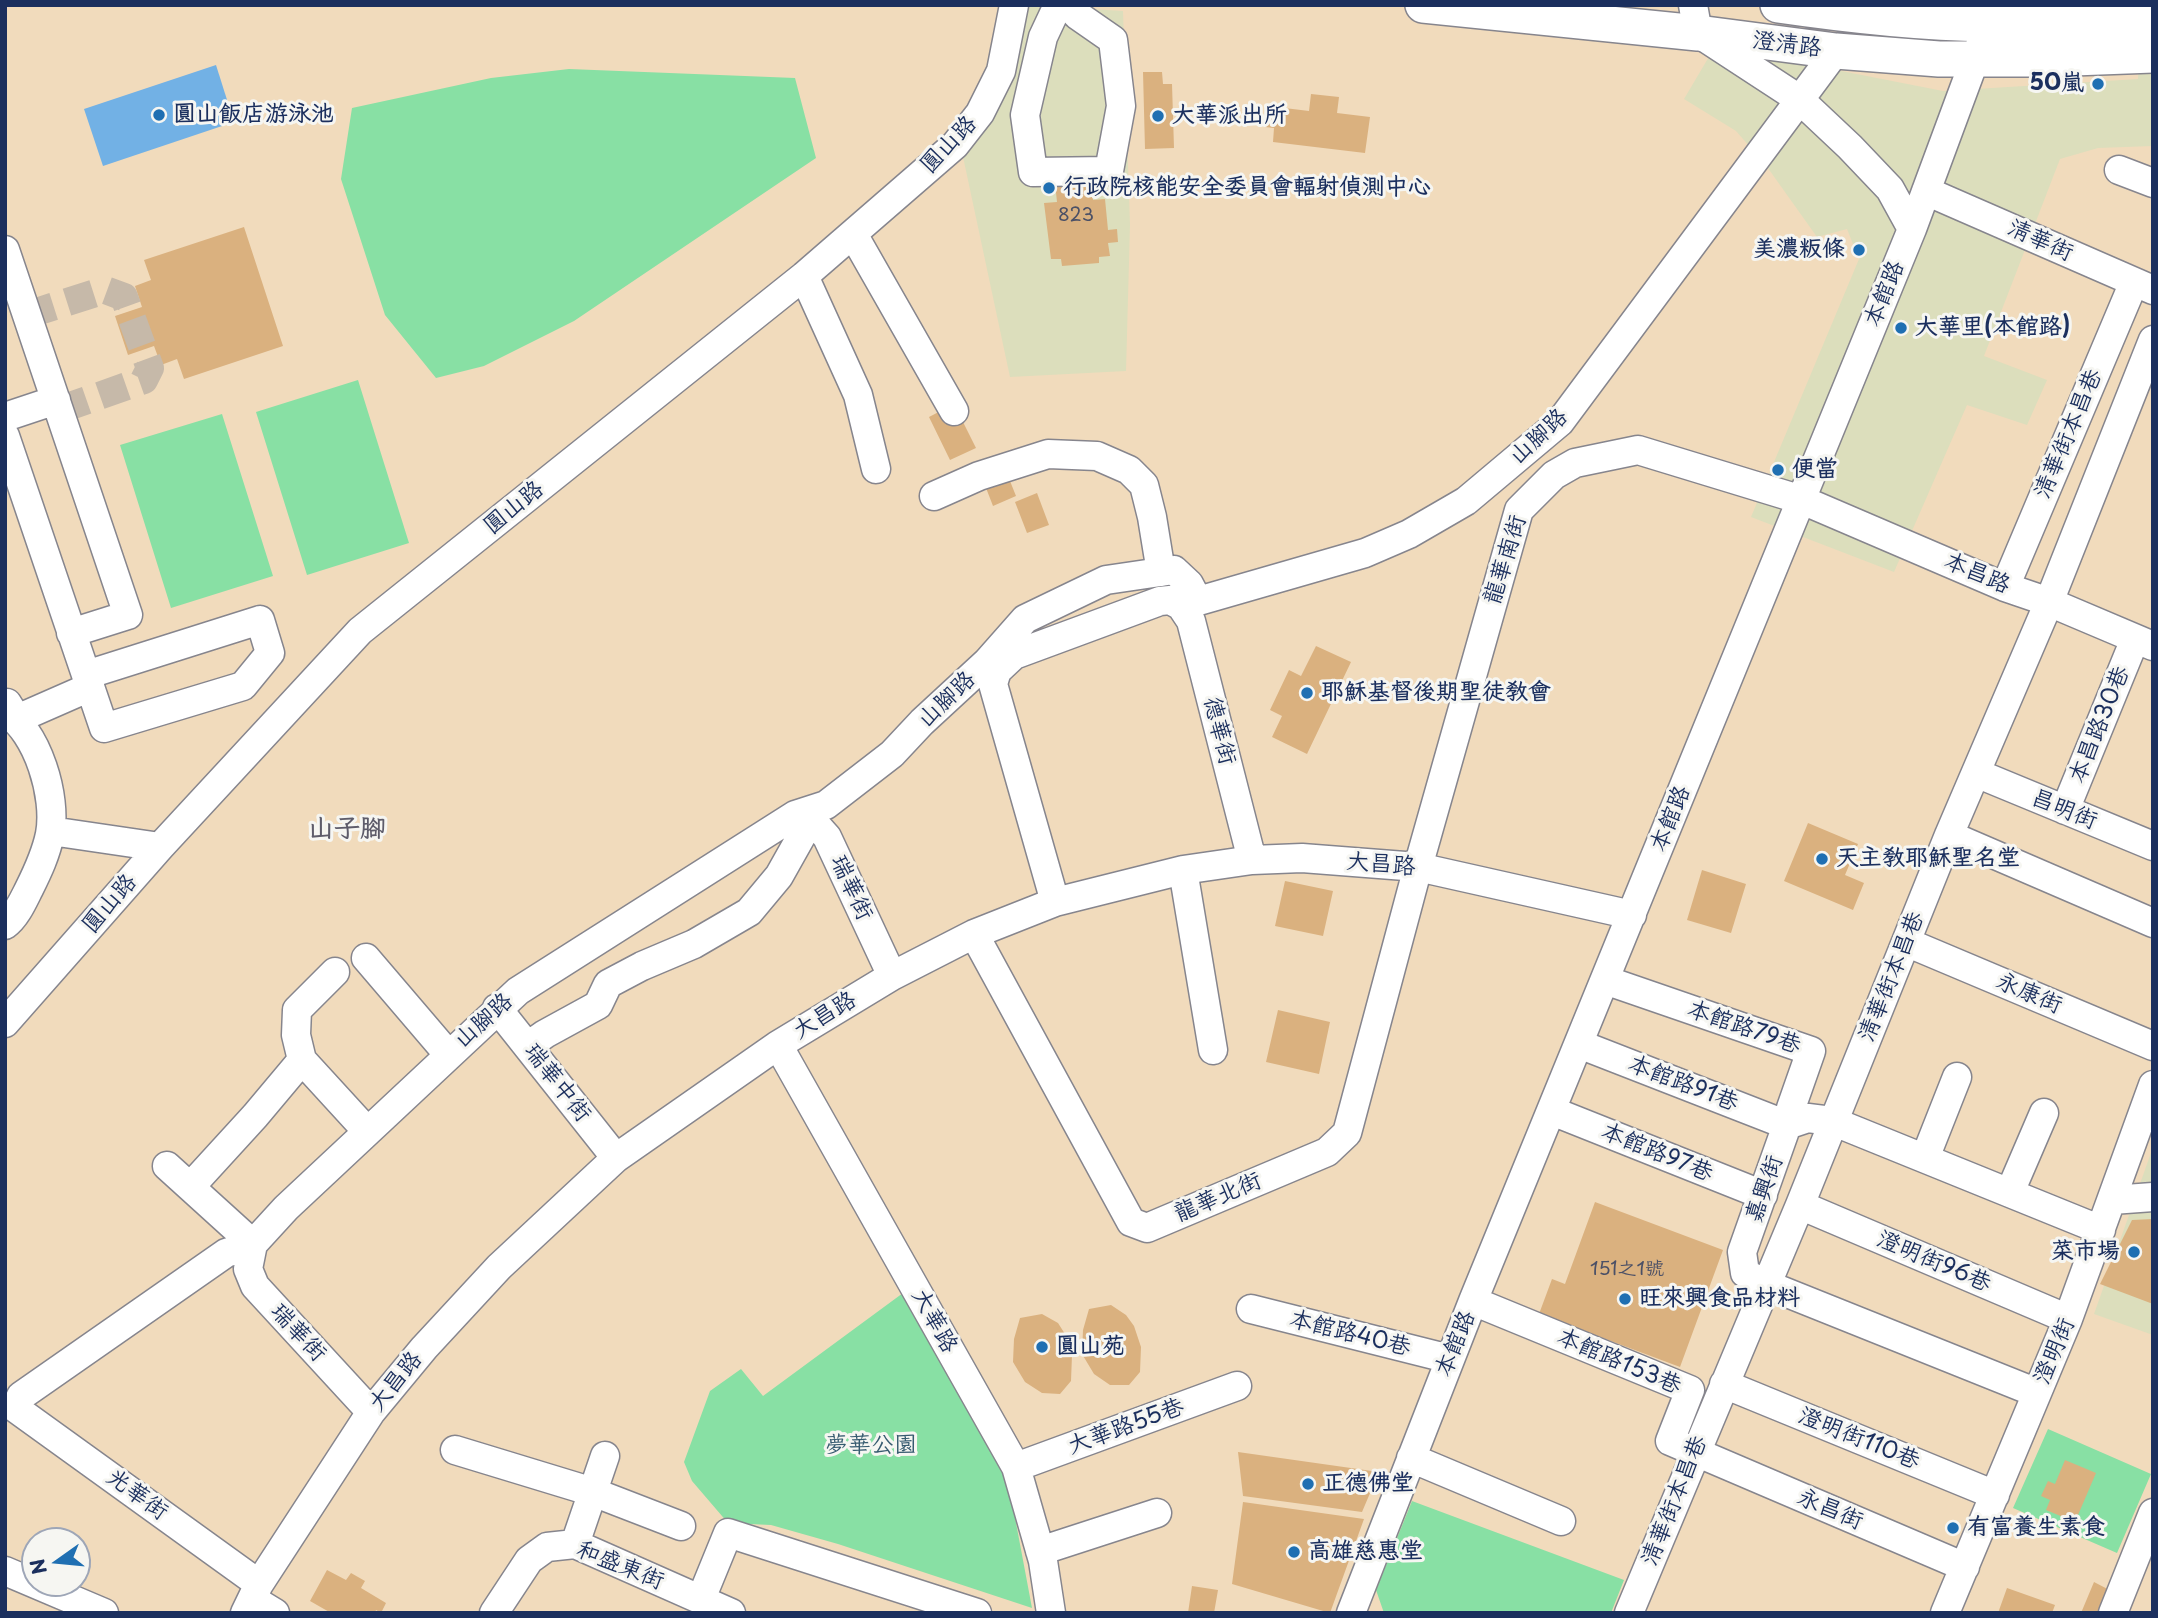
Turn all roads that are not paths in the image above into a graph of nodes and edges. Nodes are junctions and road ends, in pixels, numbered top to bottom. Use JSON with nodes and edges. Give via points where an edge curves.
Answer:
{"nodes":[{"id":1,"x":1014,"y":5,"type":"edge"},
{"id":2,"x":1058,"y":5,"type":"edge"},
{"id":3,"x":1074,"y":5,"type":"edge"},
{"id":4,"x":1423,"y":5,"type":"edge"},
{"id":5,"x":1778,"y":5,"type":"edge"},
{"id":6,"x":1993,"y":15,"type":"edge"},
{"id":7,"x":1695,"y":19,"type":"edge"},
{"id":8,"x":2153,"y":22,"type":"edge"},
{"id":9,"x":1836,"y":51,"type":"junction"},
{"id":10,"x":2153,"y":55,"type":"edge"},
{"id":11,"x":1974,"y":60,"type":"junction"},
{"id":12,"x":1799,"y":99,"type":"junction"},
{"id":13,"x":2119,"y":170,"type":"dead end"},
{"id":14,"x":2153,"y":183,"type":"edge"},
{"id":15,"x":1926,"y":191,"type":"junction"},
{"id":16,"x":1912,"y":229,"type":"junction"},
{"id":17,"x":853,"y":234,"type":"junction"},
{"id":18,"x":5,"y":250,"type":"edge"},
{"id":19,"x":804,"y":276,"type":"junction"},
{"id":20,"x":2143,"y":286,"type":"edge"},
{"id":21,"x":16,"y":318,"type":"edge"},
{"id":22,"x":2153,"y":340,"type":"edge"},
{"id":23,"x":56,"y":400,"type":"junction"},
{"id":24,"x":954,"y":411,"type":"dead end"},
{"id":25,"x":5,"y":416,"type":"edge"},
{"id":26,"x":5,"y":438,"type":"edge"},
{"id":27,"x":876,"y":468,"type":"dead end"},
{"id":28,"x":934,"y":496,"type":"dead end"},
{"id":29,"x":1802,"y":500,"type":"junction"},
{"id":30,"x":1161,"y":572,"type":"junction"},
{"id":31,"x":2005,"y":587,"type":"junction"},
{"id":32,"x":2049,"y":602,"type":"junction"},
{"id":33,"x":1189,"y":603,"type":"junction"},
{"id":34,"x":71,"y":633,"type":"junction"},
{"id":35,"x":2144,"y":642,"type":"edge"},
{"id":36,"x":1000,"y":659,"type":"junction"},
{"id":37,"x":88,"y":681,"type":"junction"},
{"id":38,"x":9,"y":710,"type":"edge"},
{"id":39,"x":1976,"y":773,"type":"junction"},
{"id":40,"x":2065,"y":810,"type":"junction"},
{"id":41,"x":803,"y":817,"type":"junction"},
{"id":42,"x":51,"y":831,"type":"junction"},
{"id":43,"x":1949,"y":835,"type":"junction"},
{"id":44,"x":2153,"y":846,"type":"edge"},
{"id":45,"x":160,"y":847,"type":"junction"},
{"id":46,"x":1252,"y":860,"type":"junction"},
{"id":47,"x":1418,"y":867,"type":"junction"},
{"id":48,"x":1183,"y":870,"type":"junction"},
{"id":49,"x":1055,"y":902,"type":"junction"},
{"id":50,"x":1632,"y":915,"type":"junction"},
{"id":51,"x":2153,"y":923,"type":"edge"},
{"id":52,"x":5,"y":925,"type":"edge"},
{"id":53,"x":974,"y":934,"type":"junction"},
{"id":54,"x":1906,"y":942,"type":"junction"},
{"id":55,"x":366,"y":958,"type":"dead end"},
{"id":56,"x":335,"y":972,"type":"dead end"},
{"id":57,"x":892,"y":976,"type":"junction"},
{"id":58,"x":1605,"y":980,"type":"junction"},
{"id":59,"x":497,"y":1008,"type":"junction"},
{"id":60,"x":5,"y":1023,"type":"edge"},
{"id":61,"x":1579,"y":1044,"type":"junction"},
{"id":62,"x":778,"y":1045,"type":"junction"},
{"id":63,"x":528,"y":1046,"type":"junction"},
{"id":64,"x":2153,"y":1046,"type":"edge"},
{"id":65,"x":1213,"y":1050,"type":"dead end"},
{"id":66,"x":448,"y":1054,"type":"junction"},
{"id":67,"x":302,"y":1060,"type":"junction"},
{"id":68,"x":1957,"y":1077,"type":"dead end"},
{"id":69,"x":2153,"y":1085,"type":"edge"},
{"id":70,"x":1552,"y":1111,"type":"junction"},
{"id":71,"x":2044,"y":1112,"type":"dead end"},
{"id":72,"x":1832,"y":1121,"type":"junction"},
{"id":73,"x":1794,"y":1123,"type":"junction"},
{"id":74,"x":366,"y":1131,"type":"junction"},
{"id":75,"x":616,"y":1158,"type":"junction"},
{"id":76,"x":1925,"y":1158,"type":"junction"},
{"id":77,"x":167,"y":1166,"type":"dead end"},
{"id":78,"x":191,"y":1186,"type":"junction"},
{"id":79,"x":2010,"y":1192,"type":"junction"},
{"id":80,"x":1763,"y":1195,"type":"junction"},
{"id":81,"x":2153,"y":1197,"type":"edge"},
{"id":82,"x":2112,"y":1200,"type":"junction"},
{"id":83,"x":1800,"y":1205,"type":"junction"},
{"id":84,"x":2102,"y":1230,"type":"junction"},
{"id":85,"x":253,"y":1244,"type":"junction"},
{"id":86,"x":1765,"y":1284,"type":"junction"},
{"id":87,"x":1473,"y":1301,"type":"junction"},
{"id":88,"x":1251,"y":1309,"type":"dead end"},
{"id":89,"x":2068,"y":1319,"type":"junction"},
{"id":90,"x":1450,"y":1359,"type":"junction"},
{"id":91,"x":1724,"y":1384,"type":"junction"},
{"id":92,"x":1237,"y":1386,"type":"dead end"},
{"id":93,"x":2037,"y":1393,"type":"junction"},
{"id":94,"x":10,"y":1408,"type":"edge"},
{"id":95,"x":371,"y":1412,"type":"junction"},
{"id":96,"x":455,"y":1450,"type":"dead end"},
{"id":97,"x":1695,"y":1453,"type":"junction"},
{"id":98,"x":605,"y":1456,"type":"dead end"},
{"id":99,"x":1411,"y":1458,"type":"junction"},
{"id":100,"x":1016,"y":1467,"type":"junction"},
{"id":101,"x":593,"y":1492,"type":"junction"},
{"id":102,"x":1995,"y":1495,"type":"junction"},
{"id":103,"x":1157,"y":1513,"type":"dead end"},
{"id":104,"x":2153,"y":1513,"type":"edge"},
{"id":105,"x":1561,"y":1521,"type":"dead end"},
{"id":106,"x":681,"y":1526,"type":"dead end"},
{"id":107,"x":575,"y":1544,"type":"junction"},
{"id":108,"x":1040,"y":1551,"type":"junction"},
{"id":109,"x":1965,"y":1567,"type":"junction"},
{"id":110,"x":6,"y":1575,"type":"edge"},
{"id":111,"x":701,"y":1600,"type":"junction"},
{"id":112,"x":258,"y":1602,"type":"edge"},
{"id":113,"x":104,"y":1613,"type":"edge"},
{"id":114,"x":494,"y":1613,"type":"edge"},
{"id":115,"x":731,"y":1613,"type":"edge"},
{"id":116,"x":977,"y":1613,"type":"edge"},
{"id":117,"x":1051,"y":1613,"type":"edge"},
{"id":118,"x":1351,"y":1613,"type":"edge"},
{"id":119,"x":1629,"y":1613,"type":"edge"},
{"id":120,"x":1945,"y":1613,"type":"edge"},
{"id":121,"x":2113,"y":1613,"type":"edge"}],
"edges":[{"from":1,"to":17,"type":"street","name":"圓山路","via":[[1001,71],[980,113],[955,145]]},
{"from":2,"to":3,"type":"street","via":[[1043,37],[1025,115],[1033,172],[1109,171],[1121,106],[1112,40],[1077,15]]},
{"from":4,"to":7,"type":"main road","name":"澄清路"},
{"from":5,"to":6,"type":"main road","name":"澄清路","via":[[1862,17]]},
{"from":6,"to":8,"type":"main road","name":"澄清路"},
{"from":6,"to":11,"type":"street","name":"本館路"},
{"from":7,"to":9,"type":"main road","name":"澄清路"},
{"from":7,"to":12,"type":"street"},
{"from":9,"to":11,"type":"main road","name":"澄清路"},
{"from":9,"to":12,"type":"street","name":"山腳路"},
{"from":10,"to":11,"type":"main road","name":"澄清路"},
{"from":11,"to":15,"type":"street","name":"本館路"},
{"from":12,"to":16,"type":"street","via":[[1890,188]]},
{"from":12,"to":33,"type":"street","name":"山腳路","via":[[1560,422],[1477,492],[1409,534],[1365,554]]},
{"from":13,"to":14,"type":"street"},
{"from":15,"to":16,"type":"street","name":"本館路"},
{"from":15,"to":20,"type":"street","name":"清華街"},
{"from":16,"to":29,"type":"street","name":"本館路"},
{"from":17,"to":19,"type":"street","name":"圓山路"},
{"from":17,"to":24,"type":"street"},
{"from":18,"to":21,"type":"street"},
{"from":19,"to":27,"type":"street","via":[[859,395]]},
{"from":19,"to":45,"type":"street","name":"圓山路","via":[[360,631]]},
{"from":20,"to":31,"type":"street","name":"清華街本昌巷"},
{"from":21,"to":23,"type":"street"},
{"from":22,"to":32,"type":"street","name":"清華街本昌巷"},
{"from":23,"to":25,"type":"street"},
{"from":23,"to":34,"type":"street","via":[[128,615]]},
{"from":26,"to":34,"type":"street"},
{"from":28,"to":30,"type":"street","via":[[1048,454],[1097,456],[1129,470],[1144,485]]},
{"from":29,"to":31,"type":"street","name":"本昌路"},
{"from":29,"to":47,"type":"street","name":"龍華南街","via":[[1638,450],[1575,464],[1554,475],[1519,510]]},
{"from":29,"to":50,"type":"street","name":"本館路"},
{"from":30,"to":33,"type":"street","via":[[1174,570],[1189,584]]},
{"from":30,"to":36,"type":"street","name":"山腳路","via":[[1106,580],[1025,619]]},
{"from":31,"to":32,"type":"street","name":"本昌路"},
{"from":32,"to":35,"type":"street","name":"本昌路"},
{"from":32,"to":39,"type":"street","name":"清華街本昌巷"},
{"from":33,"to":36,"type":"street","name":"山腳路","via":[[1160,601]]},
{"from":33,"to":46,"type":"street","name":"德華街"},
{"from":34,"to":37,"type":"street"},
{"from":35,"to":40,"type":"street","name":"本昌路30巷"},
{"from":36,"to":41,"type":"street","name":"山腳路","via":[[939,706],[892,754]]},
{"from":36,"to":49,"type":"street","via":[[993,684]]},
{"from":37,"to":37,"type":"street","via":[[104,728],[243,686],[270,653],[260,621]]},
{"from":37,"to":38,"type":"street"},
{"from":38,"to":42,"type":"street","via":[[41,757]]},
{"from":39,"to":40,"type":"street","name":"昌明街"},
{"from":39,"to":43,"type":"street","name":"清華街本昌巷"},
{"from":40,"to":44,"type":"street","name":"昌明街"},
{"from":41,"to":57,"type":"street","name":"瑞華街","via":[[827,837]]},
{"from":41,"to":59,"type":"street","name":"山腳路","via":[[518,990]]},
{"from":41,"to":63,"type":"street","via":[[779,876],[749,912],[608,984],[598,1005]]},
{"from":42,"to":45,"type":"street"},
{"from":42,"to":52,"type":"street","via":[[43,863]]},
{"from":43,"to":51,"type":"street"},
{"from":43,"to":54,"type":"street","name":"清華街本昌巷"},
{"from":45,"to":60,"type":"street","name":"圓山路"},
{"from":46,"to":47,"type":"street","name":"大昌路","via":[[1302,858]]},
{"from":46,"to":48,"type":"street","name":"大昌路"},
{"from":47,"to":50,"type":"street","name":"大昌路"},
{"from":47,"to":53,"type":"street","name":"龍華北街","via":[[1347,1133],[1328,1152],[1147,1228],[1131,1222]]},
{"from":48,"to":49,"type":"street","name":"大昌路"},
{"from":48,"to":65,"type":"street"},
{"from":49,"to":53,"type":"street","name":"大昌路"},
{"from":50,"to":58,"type":"street","name":"本館路"},
{"from":53,"to":57,"type":"street","name":"大昌路"},
{"from":54,"to":64,"type":"street","name":"永康街"},
{"from":54,"to":72,"type":"street","name":"清華街本昌巷"},
{"from":55,"to":66,"type":"street"},
{"from":56,"to":67,"type":"street","via":[[297,1010]]},
{"from":57,"to":62,"type":"street","name":"大昌路"},
{"from":58,"to":61,"type":"street","name":"本館路"},
{"from":58,"to":73,"type":"street","name":"本館路79巷","via":[[1811,1051],[1791,1108]]},
{"from":59,"to":63,"type":"street","name":"瑞華中街"},
{"from":59,"to":66,"type":"street","name":"山腳路"},
{"from":61,"to":70,"type":"street","name":"本館路"},
{"from":61,"to":73,"type":"street","name":"本館路91巷"},
{"from":62,"to":75,"type":"street","name":"大昌路"},
{"from":62,"to":100,"type":"street","name":"大華路"},
{"from":63,"to":75,"type":"street","name":"瑞華中街"},
{"from":66,"to":74,"type":"street","name":"山腳路"},
{"from":67,"to":74,"type":"street"},
{"from":67,"to":78,"type":"street"},
{"from":68,"to":76,"type":"street"},
{"from":69,"to":82,"type":"street","name":"澄明街"},
{"from":70,"to":80,"type":"street","name":"本館路97巷"},
{"from":70,"to":87,"type":"street","name":"本館路"},
{"from":71,"to":79,"type":"street"},
{"from":72,"to":73,"type":"street","via":[[1808,1118]]},
{"from":72,"to":76,"type":"street"},
{"from":72,"to":83,"type":"street","name":"清華街本昌巷"},
{"from":73,"to":80,"type":"street","name":"嘉興街"},
{"from":74,"to":85,"type":"street","name":"山腳路"},
{"from":75,"to":95,"type":"street","name":"大昌路","via":[[499,1267]]},
{"from":76,"to":79,"type":"street"},
{"from":77,"to":78,"type":"street"},
{"from":78,"to":85,"type":"street"},
{"from":79,"to":84,"type":"street"},
{"from":80,"to":86,"type":"street","name":"嘉興街","via":[[1742,1252],[1745,1273]]},
{"from":81,"to":82,"type":"street"},
{"from":82,"to":84,"type":"street","name":"澄明街"},
{"from":83,"to":86,"type":"street","name":"清華街本昌巷"},
{"from":83,"to":89,"type":"street","name":"澄明街96巷"},
{"from":84,"to":89,"type":"street","name":"澄明街"},
{"from":85,"to":94,"type":"street","name":"山腳路","via":[[226,1253]]},
{"from":85,"to":95,"type":"street","name":"瑞華街","via":[[248,1269],[256,1286]]},
{"from":86,"to":91,"type":"street","name":"清華街本昌巷"},
{"from":86,"to":93,"type":"street","name":"嘉興街"},
{"from":87,"to":90,"type":"street","name":"本館路"},
{"from":87,"to":97,"type":"street","name":"本館路153巷","via":[[1690,1390],[1670,1441]]},
{"from":88,"to":90,"type":"street","name":"本館路40巷"},
{"from":89,"to":93,"type":"street","name":"澄明街"},
{"from":90,"to":99,"type":"street","name":"本館路"},
{"from":91,"to":97,"type":"street","name":"清華街本昌巷"},
{"from":91,"to":102,"type":"street","name":"澄明街110巷"},
{"from":92,"to":100,"type":"street","name":"大華路55巷"},
{"from":93,"to":102,"type":"street","name":"澄明街"},
{"from":94,"to":112,"type":"street","name":"光華街"},
{"from":95,"to":112,"type":"street","name":"大昌路"},
{"from":96,"to":101,"type":"street"},
{"from":97,"to":109,"type":"street","name":"永昌街"},
{"from":97,"to":119,"type":"street","name":"清華街本昌巷"},
{"from":98,"to":101,"type":"street"},
{"from":99,"to":105,"type":"street"},
{"from":99,"to":118,"type":"street","name":"本館路"},
{"from":100,"to":108,"type":"street","name":"大華路"},
{"from":101,"to":106,"type":"street"},
{"from":101,"to":107,"type":"street"},
{"from":102,"to":109,"type":"street","name":"澄明街"},
{"from":103,"to":108,"type":"street"},
{"from":104,"to":121,"type":"street"},
{"from":107,"to":111,"type":"street","name":"和盛東街"},
{"from":107,"to":114,"type":"street","name":"和盛東街","via":[[547,1547],[529,1560]]},
{"from":108,"to":117,"type":"street","name":"大華路"},
{"from":109,"to":120,"type":"street","name":"澄明街"},
{"from":110,"to":113,"type":"street"},
{"from":111,"to":115,"type":"street","name":"和盛東街"},
{"from":111,"to":116,"type":"street","via":[[728,1533]]}]}
